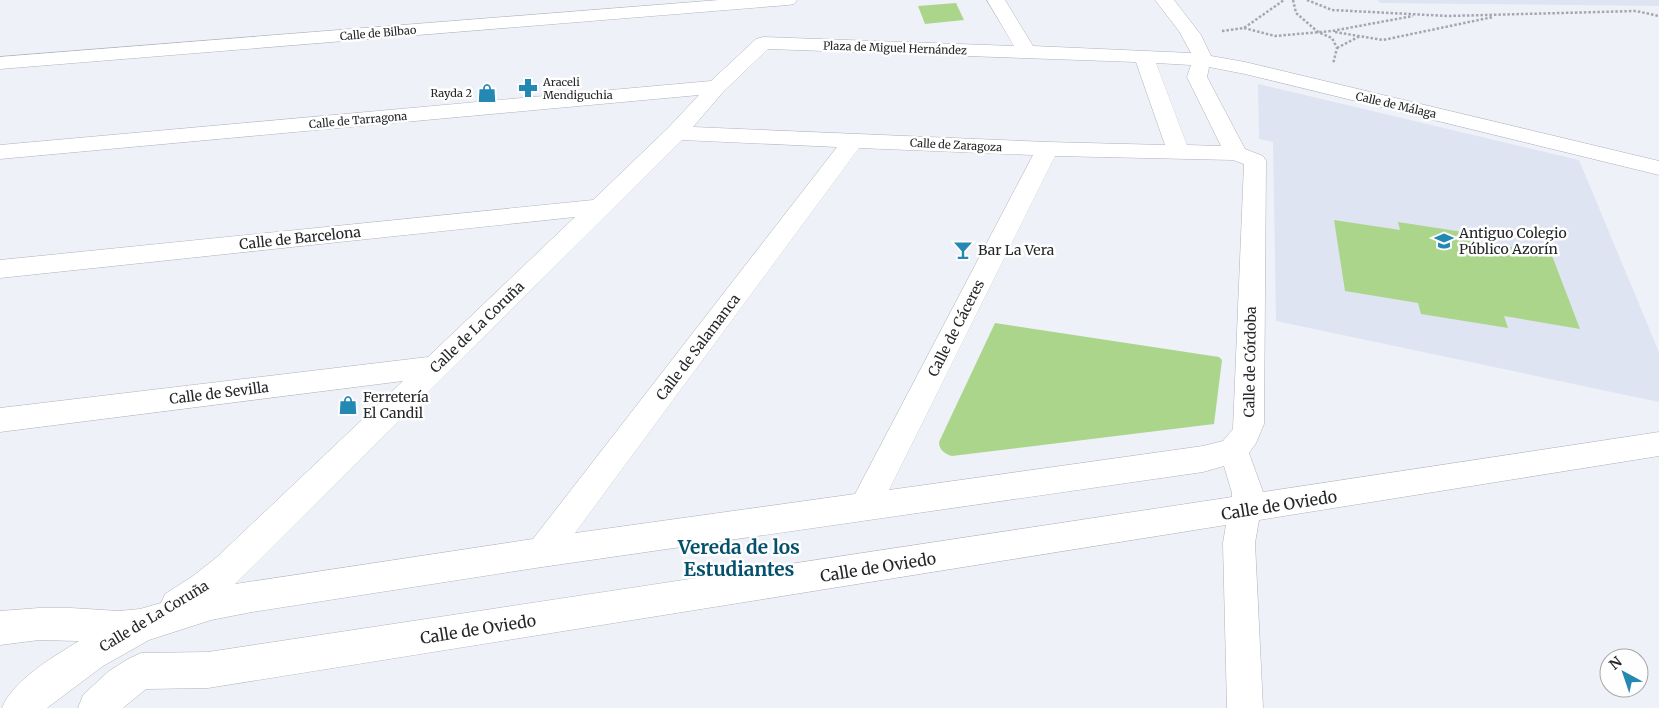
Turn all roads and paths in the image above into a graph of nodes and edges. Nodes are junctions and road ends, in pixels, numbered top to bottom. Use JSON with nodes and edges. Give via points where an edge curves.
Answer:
{"nodes":[{"id":1,"x":788,"y":0,"type":"edge"},
{"id":2,"x":996,"y":0,"type":"edge"},
{"id":3,"x":1164,"y":0,"type":"edge"},
{"id":4,"x":1284,"y":0,"type":"edge"},
{"id":5,"x":1293,"y":0,"type":"edge"},
{"id":6,"x":1307,"y":0,"type":"edge"},
{"id":7,"x":1420,"y":15,"type":"junction"},
{"id":8,"x":1504,"y":15,"type":"junction"},
{"id":9,"x":1659,"y":16,"type":"edge"},
{"id":10,"x":758,"y":19,"type":"edge"},
{"id":11,"x":1244,"y":28,"type":"junction"},
{"id":12,"x":1332,"y":31,"type":"junction"},
{"id":13,"x":1318,"y":32,"type":"junction"},
{"id":14,"x":1191,"y":34,"type":"junction"},
{"id":15,"x":1360,"y":36,"type":"junction"},
{"id":16,"x":1337,"y":48,"type":"junction"},
{"id":17,"x":1027,"y":52,"type":"junction"},
{"id":18,"x":1144,"y":56,"type":"junction"},
{"id":19,"x":1203,"y":60,"type":"junction"},
{"id":20,"x":0,"y":63,"type":"edge"},
{"id":21,"x":717,"y":87,"type":"junction"},
{"id":22,"x":1327,"y":88,"type":"junction"},
{"id":23,"x":676,"y":133,"type":"junction"},
{"id":24,"x":853,"y":141,"type":"junction"},
{"id":25,"x":1047,"y":149,"type":"junction"},
{"id":26,"x":1178,"y":151,"type":"junction"},
{"id":27,"x":0,"y":152,"type":"edge"},
{"id":28,"x":1236,"y":153,"type":"junction"},
{"id":29,"x":1659,"y":168,"type":"edge"},
{"id":30,"x":600,"y":207,"type":"junction"},
{"id":31,"x":0,"y":269,"type":"edge"},
{"id":32,"x":438,"y":366,"type":"junction"},
{"id":33,"x":0,"y":420,"type":"edge"},
{"id":34,"x":1659,"y":444,"type":"edge"},
{"id":35,"x":1233,"y":452,"type":"junction"},
{"id":36,"x":865,"y":506,"type":"junction"},
{"id":37,"x":1246,"y":509,"type":"junction"},
{"id":38,"x":542,"y":552,"type":"junction"},
{"id":39,"x":140,"y":626,"type":"junction"},
{"id":40,"x":0,"y":628,"type":"edge"},
{"id":41,"x":141,"y":671,"type":"junction"},
{"id":42,"x":20,"y":708,"type":"edge"},
{"id":43,"x":96,"y":708,"type":"edge"},
{"id":44,"x":1245,"y":708,"type":"edge"}],
"edges":[{"from":1,"to":10,"type":"street"},
{"from":2,"to":17,"type":"street"},
{"from":3,"to":14,"type":"street"},
{"from":4,"to":11,"type":"path"},
{"from":5,"to":13,"type":"path","via":[[1296,13]]},
{"from":6,"to":7,"type":"path","via":[[1332,10]]},
{"from":7,"to":8,"type":"path"},
{"from":7,"to":12,"type":"path"},
{"from":8,"to":9,"type":"path","via":[[1636,11]]},
{"from":8,"to":15,"type":"path","via":[[1383,40]]},
{"from":10,"to":17,"type":"street","name":"Plaza de Miguel Hernández"},
{"from":10,"to":20,"type":"street","name":"Calle de Bilbao"},
{"from":10,"to":21,"type":"street","name":"Calle de La Coruña"},
{"from":11,"to":13,"type":"path","via":[[1275,36]]},
{"from":11,"to":14,"type":"path"},
{"from":12,"to":13,"type":"path"},
{"from":12,"to":15,"type":"path"},
{"from":13,"to":16,"type":"path","via":[[1332,38]]},
{"from":14,"to":19,"type":"street"},
{"from":15,"to":16,"type":"path"},
{"from":16,"to":22,"type":"path"},
{"from":17,"to":18,"type":"street","name":"Plaza de Miguel Hernández"},
{"from":18,"to":19,"type":"street","name":"Plaza de Miguel Hernández"},
{"from":18,"to":26,"type":"street"},
{"from":19,"to":22,"type":"street","name":"Calle de Málaga"},
{"from":19,"to":28,"type":"street","name":"Calle de Córdoba","via":[[1197,77]]},
{"from":21,"to":23,"type":"street","name":"Calle de La Coruña"},
{"from":21,"to":27,"type":"street","name":"Calle de Tarragona"},
{"from":22,"to":29,"type":"street","name":"Calle de Málaga"},
{"from":23,"to":24,"type":"street","name":"Calle de Zaragoza"},
{"from":23,"to":30,"type":"street","name":"Calle de La Coruña"},
{"from":24,"to":25,"type":"street","name":"Calle de Zaragoza"},
{"from":24,"to":38,"type":"street","name":"Calle de Salamanca"},
{"from":25,"to":26,"type":"street","name":"Calle de Zaragoza"},
{"from":25,"to":36,"type":"street","name":"Calle de Cáceres"},
{"from":26,"to":28,"type":"street","name":"Calle de Zaragoza"},
{"from":28,"to":35,"type":"street","name":"Calle de Córdoba","via":[[1255,161],[1249,424]]},
{"from":30,"to":31,"type":"street","name":"Calle de Barcelona"},
{"from":30,"to":32,"type":"street","name":"Calle de La Coruña"},
{"from":32,"to":33,"type":"street","name":"Calle de Sevilla"},
{"from":32,"to":39,"type":"street","name":"Calle de La Coruña","via":[[220,575],[187,600]]},
{"from":34,"to":37,"type":"street","name":"Calle de Oviedo"},
{"from":35,"to":36,"type":"street","via":[[1203,459]]},
{"from":35,"to":37,"type":"street","via":[[1248,493]]},
{"from":36,"to":38,"type":"street"},
{"from":37,"to":41,"type":"street","name":"Calle de Oviedo","via":[[208,670]]},
{"from":37,"to":44,"type":"street","via":[[1240,532]]},
{"from":38,"to":39,"type":"street","via":[[232,600]]},
{"from":39,"to":40,"type":"street","via":[[39,624]]},
{"from":39,"to":41,"type":"street"},
{"from":39,"to":42,"type":"street","name":"Calle de La Coruña","via":[[59,675]]},
{"from":41,"to":43,"type":"street"}]}
